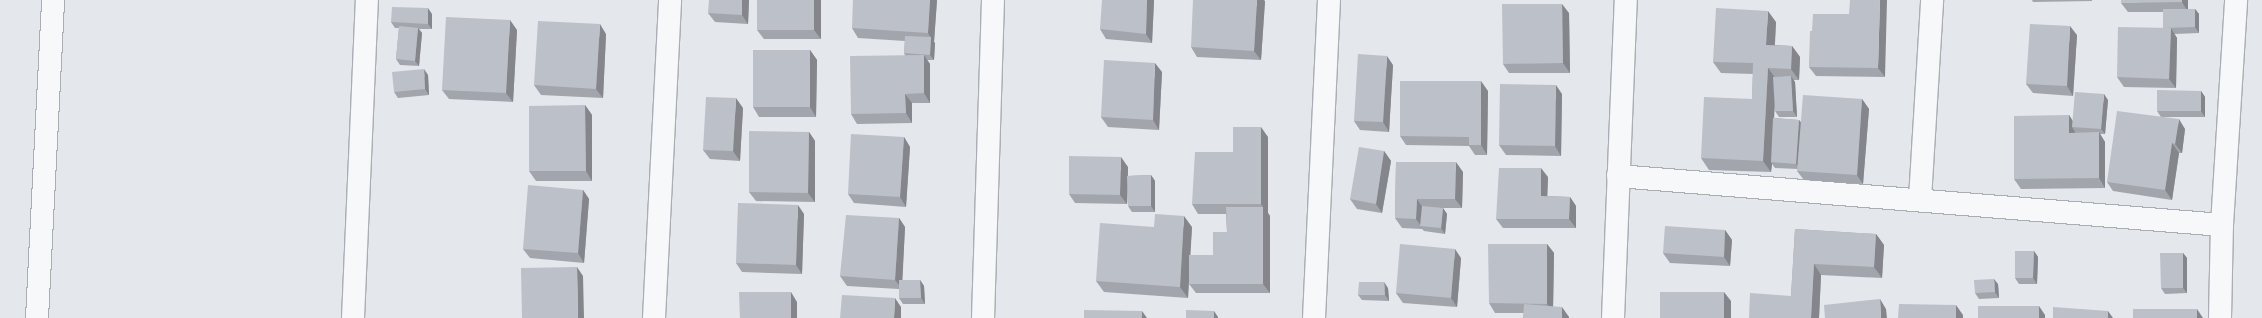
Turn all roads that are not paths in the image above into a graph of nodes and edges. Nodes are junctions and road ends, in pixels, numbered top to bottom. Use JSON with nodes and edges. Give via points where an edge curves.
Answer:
{"nodes":[{"id":1,"x":53,"y":0,"type":"edge"},
{"id":2,"x":367,"y":0,"type":"edge"},
{"id":3,"x":670,"y":0,"type":"edge"},
{"id":4,"x":993,"y":0,"type":"edge"},
{"id":5,"x":1329,"y":0,"type":"edge"},
{"id":6,"x":1626,"y":0,"type":"edge"},
{"id":7,"x":1932,"y":0,"type":"edge"},
{"id":8,"x":2236,"y":0,"type":"edge"},
{"id":9,"x":1618,"y":176,"type":"junction"},
{"id":10,"x":1920,"y":199,"type":"junction"},
{"id":11,"x":2222,"y":225,"type":"junction"},
{"id":12,"x":37,"y":318,"type":"edge"},
{"id":13,"x":353,"y":318,"type":"edge"},
{"id":14,"x":654,"y":318,"type":"edge"},
{"id":15,"x":983,"y":318,"type":"edge"},
{"id":16,"x":1314,"y":318,"type":"edge"},
{"id":17,"x":1613,"y":318,"type":"edge"},
{"id":18,"x":2220,"y":318,"type":"edge"}],
"edges":[{"from":1,"to":12,"type":"street"},
{"from":2,"to":13,"type":"street"},
{"from":3,"to":14,"type":"street"},
{"from":4,"to":15,"type":"street"},
{"from":5,"to":16,"type":"street"},
{"from":6,"to":9,"type":"street"},
{"from":7,"to":10,"type":"street"},
{"from":8,"to":11,"type":"street"},
{"from":9,"to":10,"type":"street"},
{"from":9,"to":17,"type":"street"},
{"from":10,"to":11,"type":"street"},
{"from":11,"to":18,"type":"street"}]}
